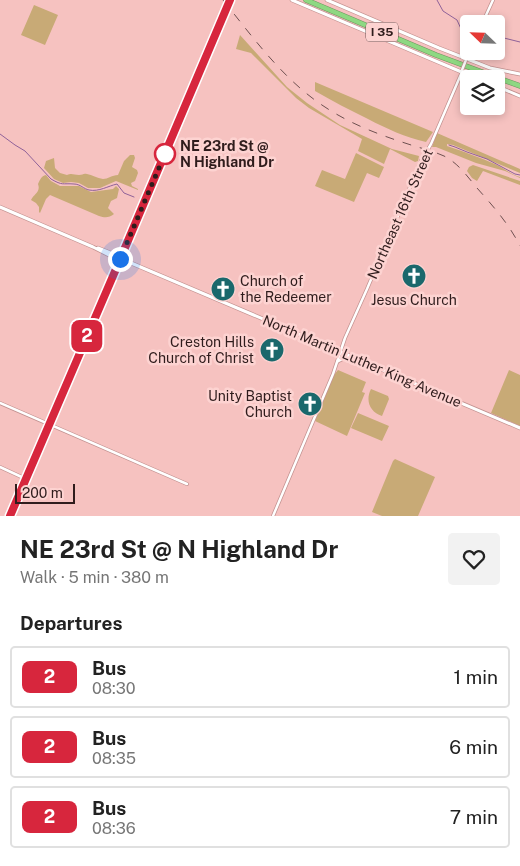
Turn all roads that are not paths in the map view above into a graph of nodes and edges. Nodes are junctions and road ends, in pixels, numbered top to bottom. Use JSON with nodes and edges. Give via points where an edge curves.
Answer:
{"nodes":[{"id":1,"x":230,"y":0,"type":"edge"},
{"id":2,"x":292,"y":0,"type":"edge"},
{"id":3,"x":306,"y":0,"type":"edge"},
{"id":4,"x":327,"y":0,"type":"edge"},
{"id":5,"x":493,"y":0,"type":"edge"},
{"id":6,"x":315,"y":1,"type":"edge"},
{"id":7,"x":486,"y":15,"type":"edge"},
{"id":8,"x":460,"y":57,"type":"edge"},
{"id":9,"x":466,"y":60,"type":"joint"},
{"id":10,"x":460,"y":70,"type":"edge"},
{"id":11,"x":462,"y":70,"type":"edge"},
{"id":12,"x":520,"y":74,"type":"edge"},
{"id":13,"x":460,"y":76,"type":"edge"},
{"id":14,"x":520,"y":84,"type":"edge"},
{"id":15,"x":505,"y":90,"type":"edge"},
{"id":16,"x":520,"y":96,"type":"edge"},
{"id":17,"x":0,"y":207,"type":"edge"},
{"id":18,"x":120,"y":259,"type":"junction"},
{"id":19,"x":341,"y":352,"type":"junction"},
{"id":20,"x":349,"y":356,"type":"junction"},
{"id":21,"x":338,"y":361,"type":"junction"},
{"id":22,"x":0,"y":403,"type":"edge"},
{"id":23,"x":49,"y":425,"type":"junction"},
{"id":24,"x":520,"y":428,"type":"edge"},
{"id":25,"x":0,"y":468,"type":"edge"},
{"id":26,"x":26,"y":479,"type":"junction"},
{"id":27,"x":187,"y":484,"type":"dead end"},
{"id":28,"x":10,"y":516,"type":"edge"},
{"id":29,"x":273,"y":516,"type":"edge"}],
"edges":[{"from":1,"to":18,"type":"main road","bridge":true},
{"from":2,"to":10,"type":"main road"},
{"from":3,"to":14,"type":"highway","number":"I 35","via":[[436,55]]},
{"from":4,"to":8,"type":"main road"},
{"from":5,"to":7,"type":"street"},
{"from":6,"to":14,"type":"highway","number":"I 35"},
{"from":9,"to":11,"type":"street","name":"Northeast 16th Street","bridge":true},
{"from":9,"to":12,"type":"main road"},
{"from":13,"to":19,"type":"street","name":"Northeast 16th Street","via":[[413,178]]},
{"from":15,"to":16,"type":"main road"},
{"from":17,"to":18,"type":"main road","name":"North Martin Luther King Avenue"},
{"from":18,"to":19,"type":"main road","name":"North Martin Luther King Avenue"},
{"from":18,"to":23,"type":"main road"},
{"from":19,"to":20,"type":"main road","name":"North Martin Luther King Avenue"},
{"from":19,"to":21,"type":"street","name":"Northeast 16th Street"},
{"from":20,"to":21,"type":"main road"},
{"from":20,"to":24,"type":"main road","name":"North Martin Luther King Avenue"},
{"from":21,"to":29,"type":"street","name":"Northeast 16th Street"},
{"from":22,"to":23,"type":"street"},
{"from":23,"to":26,"type":"main road"},
{"from":23,"to":27,"type":"street"},
{"from":25,"to":26,"type":"street"},
{"from":26,"to":28,"type":"main road"}]}
